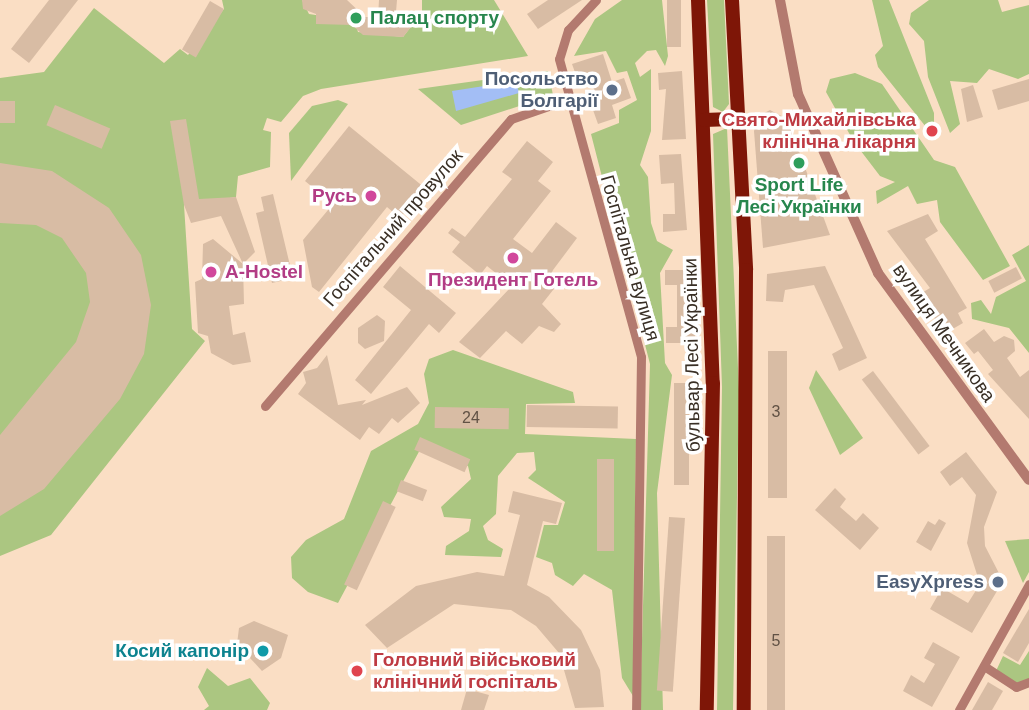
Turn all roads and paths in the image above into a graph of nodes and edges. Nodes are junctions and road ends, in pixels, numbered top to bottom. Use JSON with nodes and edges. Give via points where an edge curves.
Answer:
{"nodes":[{"id":1,"x":596,"y":0,"type":"edge"},
{"id":2,"x":698,"y":0,"type":"edge"},
{"id":3,"x":732,"y":0,"type":"edge"},
{"id":4,"x":780,"y":0,"type":"edge"},
{"id":5,"x":566,"y":100,"type":"junction"},
{"id":6,"x":739,"y":119,"type":"junction"},
{"id":7,"x":704,"y":120,"type":"junction"},
{"id":8,"x":265,"y":406,"type":"dead end"},
{"id":9,"x":1029,"y":480,"type":"edge"},
{"id":10,"x":1029,"y":584,"type":"edge"},
{"id":11,"x":984,"y":666,"type":"junction"},
{"id":12,"x":1029,"y":682,"type":"edge"},
{"id":13,"x":636,"y":710,"type":"edge"},
{"id":14,"x":707,"y":710,"type":"edge"},
{"id":15,"x":744,"y":710,"type":"edge"},
{"id":16,"x":959,"y":710,"type":"edge"}],
"edges":[{"from":1,"to":5,"type":"street","name":"Госпітальна вулиця","via":[[562,42]]},
{"from":2,"to":7,"type":"main road","name":"бульвар Лесі Українки"},
{"from":3,"to":6,"type":"main road"},
{"from":4,"to":9,"type":"street","name":"вулиця Мечникова","via":[[798,94],[878,273]]},
{"from":5,"to":8,"type":"street","name":"Госпітальний провулок","via":[[511,119]]},
{"from":5,"to":13,"type":"street","name":"Госпітальна вулиця","via":[[640,357]]},
{"from":6,"to":7,"type":"main road"},
{"from":6,"to":15,"type":"main road","via":[[746,270]]},
{"from":7,"to":14,"type":"main road","name":"бульвар Лесі Українки","via":[[713,383]]},
{"from":10,"to":11,"type":"street"},
{"from":11,"to":12,"type":"street","via":[[1016,687]]},
{"from":11,"to":16,"type":"street"}]}
